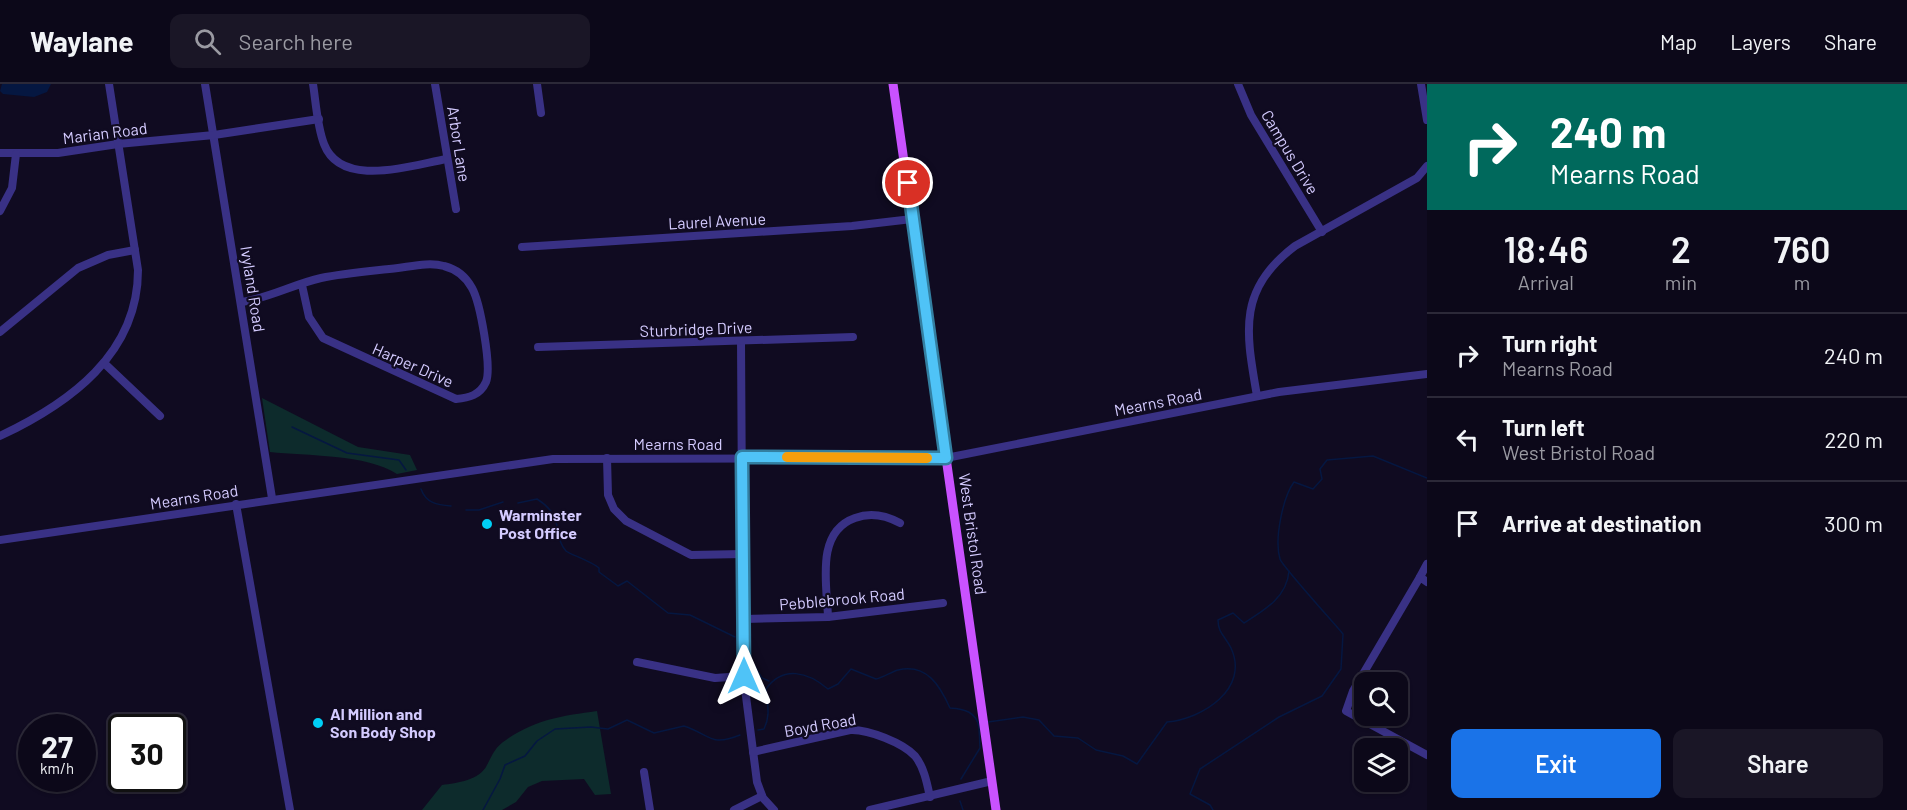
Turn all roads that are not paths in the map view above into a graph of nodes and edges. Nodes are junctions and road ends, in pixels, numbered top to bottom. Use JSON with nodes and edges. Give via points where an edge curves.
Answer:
{"nodes":[{"id":1,"x":109,"y":84,"type":"edge"},
{"id":2,"x":205,"y":84,"type":"edge"},
{"id":3,"x":313,"y":84,"type":"edge"},
{"id":4,"x":435,"y":84,"type":"edge"},
{"id":5,"x":537,"y":84,"type":"edge"},
{"id":6,"x":893,"y":84,"type":"edge"},
{"id":7,"x":1238,"y":84,"type":"edge"},
{"id":8,"x":1421,"y":84,"type":"edge"},
{"id":9,"x":541,"y":113,"type":"dead end"},
{"id":10,"x":319,"y":119,"type":"junction"},
{"id":11,"x":1427,"y":120,"type":"edge"},
{"id":12,"x":214,"y":135,"type":"junction"},
{"id":13,"x":118,"y":144,"type":"junction"},
{"id":14,"x":0,"y":153,"type":"edge"},
{"id":15,"x":16,"y":154,"type":"junction"},
{"id":16,"x":447,"y":159,"type":"junction"},
{"id":17,"x":1427,"y":166,"type":"edge"},
{"id":18,"x":456,"y":209,"type":"dead end"},
{"id":19,"x":0,"y":211,"type":"edge"},
{"id":20,"x":912,"y":219,"type":"junction"},
{"id":21,"x":1322,"y":232,"type":"junction"},
{"id":22,"x":522,"y":247,"type":"dead end"},
{"id":23,"x":135,"y":250,"type":"junction"},
{"id":24,"x":302,"y":285,"type":"junction"},
{"id":25,"x":242,"y":302,"type":"junction"},
{"id":26,"x":0,"y":332,"type":"edge"},
{"id":27,"x":853,"y":338,"type":"dead end"},
{"id":28,"x":741,"y":341,"type":"junction"},
{"id":29,"x":538,"y":347,"type":"dead end"},
{"id":30,"x":104,"y":363,"type":"junction"},
{"id":31,"x":1427,"y":374,"type":"edge"},
{"id":32,"x":1253,"y":375,"type":"junction"},
{"id":33,"x":1257,"y":396,"type":"junction"},
{"id":34,"x":1239,"y":400,"type":"junction"},
{"id":35,"x":160,"y":416,"type":"dead end"},
{"id":36,"x":0,"y":436,"type":"edge"},
{"id":37,"x":742,"y":457,"type":"junction"},
{"id":38,"x":607,"y":458,"type":"junction"},
{"id":39,"x":946,"y":458,"type":"junction"},
{"id":40,"x":272,"y":498,"type":"junction"},
{"id":41,"x":236,"y":504,"type":"junction"},
{"id":42,"x":900,"y":523,"type":"dead end"},
{"id":43,"x":0,"y":540,"type":"edge"},
{"id":44,"x":743,"y":554,"type":"junction"},
{"id":45,"x":1427,"y":564,"type":"edge"},
{"id":46,"x":1423,"y":580,"type":"edge"},
{"id":47,"x":942,"y":603,"type":"dead end"},
{"id":48,"x":828,"y":617,"type":"junction"},
{"id":49,"x":744,"y":619,"type":"junction"},
{"id":50,"x":637,"y":662,"type":"dead end"},
{"id":51,"x":744,"y":676,"type":"junction"},
{"id":52,"x":753,"y":752,"type":"junction"},
{"id":53,"x":1427,"y":755,"type":"edge"},
{"id":54,"x":644,"y":772,"type":"dead end"},
{"id":55,"x":992,"y":781,"type":"junction"},
{"id":56,"x":762,"y":796,"type":"junction"},
{"id":57,"x":930,"y":797,"type":"junction"},
{"id":58,"x":290,"y":810,"type":"edge"},
{"id":59,"x":650,"y":810,"type":"edge"},
{"id":60,"x":734,"y":810,"type":"edge"},
{"id":61,"x":774,"y":810,"type":"edge"},
{"id":62,"x":870,"y":810,"type":"edge"},
{"id":63,"x":996,"y":810,"type":"edge"}],
"edges":[{"from":1,"to":13,"type":"street"},
{"from":2,"to":12,"type":"street","name":"Ivyland Road"},
{"from":3,"to":10,"type":"street"},
{"from":4,"to":16,"type":"street","name":"Arbor Lane"},
{"from":5,"to":9,"type":"street"},
{"from":6,"to":20,"type":"main road","name":"West Bristol Road"},
{"from":7,"to":21,"type":"street","name":"Campus Drive","via":[[1251,115]]},
{"from":8,"to":11,"type":"street"},
{"from":10,"to":12,"type":"street","name":"Marian Road"},
{"from":10,"to":16,"type":"street","via":[[328,153],[352,171]]},
{"from":12,"to":13,"type":"street","name":"Marian Road"},
{"from":12,"to":25,"type":"street","name":"Ivyland Road"},
{"from":13,"to":15,"type":"street","name":"Marian Road","via":[[58,153]]},
{"from":13,"to":23,"type":"street"},
{"from":14,"to":15,"type":"street","name":"Marian Road"},
{"from":15,"to":19,"type":"street","via":[[12,188]]},
{"from":16,"to":18,"type":"street","name":"Arbor Lane"},
{"from":17,"to":21,"type":"street","via":[[1418,178]]},
{"from":20,"to":22,"type":"street","name":"Laurel Avenue"},
{"from":20,"to":39,"type":"main road","name":"West Bristol Road"},
{"from":21,"to":32,"type":"street","via":[[1276,260],[1261,279],[1247,322]]},
{"from":23,"to":26,"type":"street","via":[[108,255],[78,268]]},
{"from":23,"to":30,"type":"street","via":[[135,305],[124,336]]},
{"from":24,"to":24,"type":"street","name":"Harper Drive","via":[[327,277],[434,264],[456,271],[475,294],[488,360],[485,384],[468,398],[456,399],[334,344],[315,328]]},
{"from":24,"to":25,"type":"street","name":"Harper Drive"},
{"from":25,"to":40,"type":"street","name":"Ivyland Road"},
{"from":27,"to":28,"type":"street","name":"Sturbridge Drive"},
{"from":28,"to":29,"type":"street","name":"Sturbridge Drive"},
{"from":28,"to":37,"type":"street"},
{"from":30,"to":35,"type":"street"},
{"from":30,"to":36,"type":"street","via":[[60,401]]},
{"from":31,"to":33,"type":"street","name":"Mearns Road","via":[[1325,384]]},
{"from":32,"to":33,"type":"street"},
{"from":32,"to":34,"type":"street"},
{"from":33,"to":34,"type":"street","name":"Mearns Road"},
{"from":34,"to":39,"type":"street","name":"Mearns Road"},
{"from":37,"to":38,"type":"street","name":"Mearns Road"},
{"from":37,"to":39,"type":"street","name":"Mearns Road"},
{"from":37,"to":44,"type":"street"},
{"from":38,"to":40,"type":"street","name":"Mearns Road","via":[[554,459]]},
{"from":38,"to":44,"type":"street","via":[[608,495],[614,509],[626,520],[691,555]]},
{"from":39,"to":55,"type":"main road","name":"West Bristol Road"},
{"from":40,"to":41,"type":"street","name":"Mearns Road"},
{"from":41,"to":43,"type":"street","name":"Mearns Road"},
{"from":41,"to":58,"type":"street"},
{"from":42,"to":48,"type":"street","via":[[872,515],[852,519],[837,530],[827,555]]},
{"from":44,"to":49,"type":"street"},
{"from":45,"to":46,"type":"street"},
{"from":46,"to":53,"type":"street","via":[[1353,691],[1346,711]]},
{"from":47,"to":48,"type":"street","name":"Pebblebrook Road"},
{"from":48,"to":49,"type":"street","name":"Pebblebrook Road"},
{"from":49,"to":51,"type":"street"},
{"from":50,"to":51,"type":"street","via":[[715,678]]},
{"from":51,"to":52,"type":"street"},
{"from":52,"to":56,"type":"street"},
{"from":52,"to":57,"type":"street","name":"Boyd Road","via":[[865,730],[914,755],[924,772]]},
{"from":54,"to":59,"type":"street"},
{"from":55,"to":57,"type":"street"},
{"from":55,"to":63,"type":"main road","name":"West Bristol Road"},
{"from":56,"to":60,"type":"street"},
{"from":56,"to":61,"type":"street"},
{"from":57,"to":62,"type":"street"}]}
